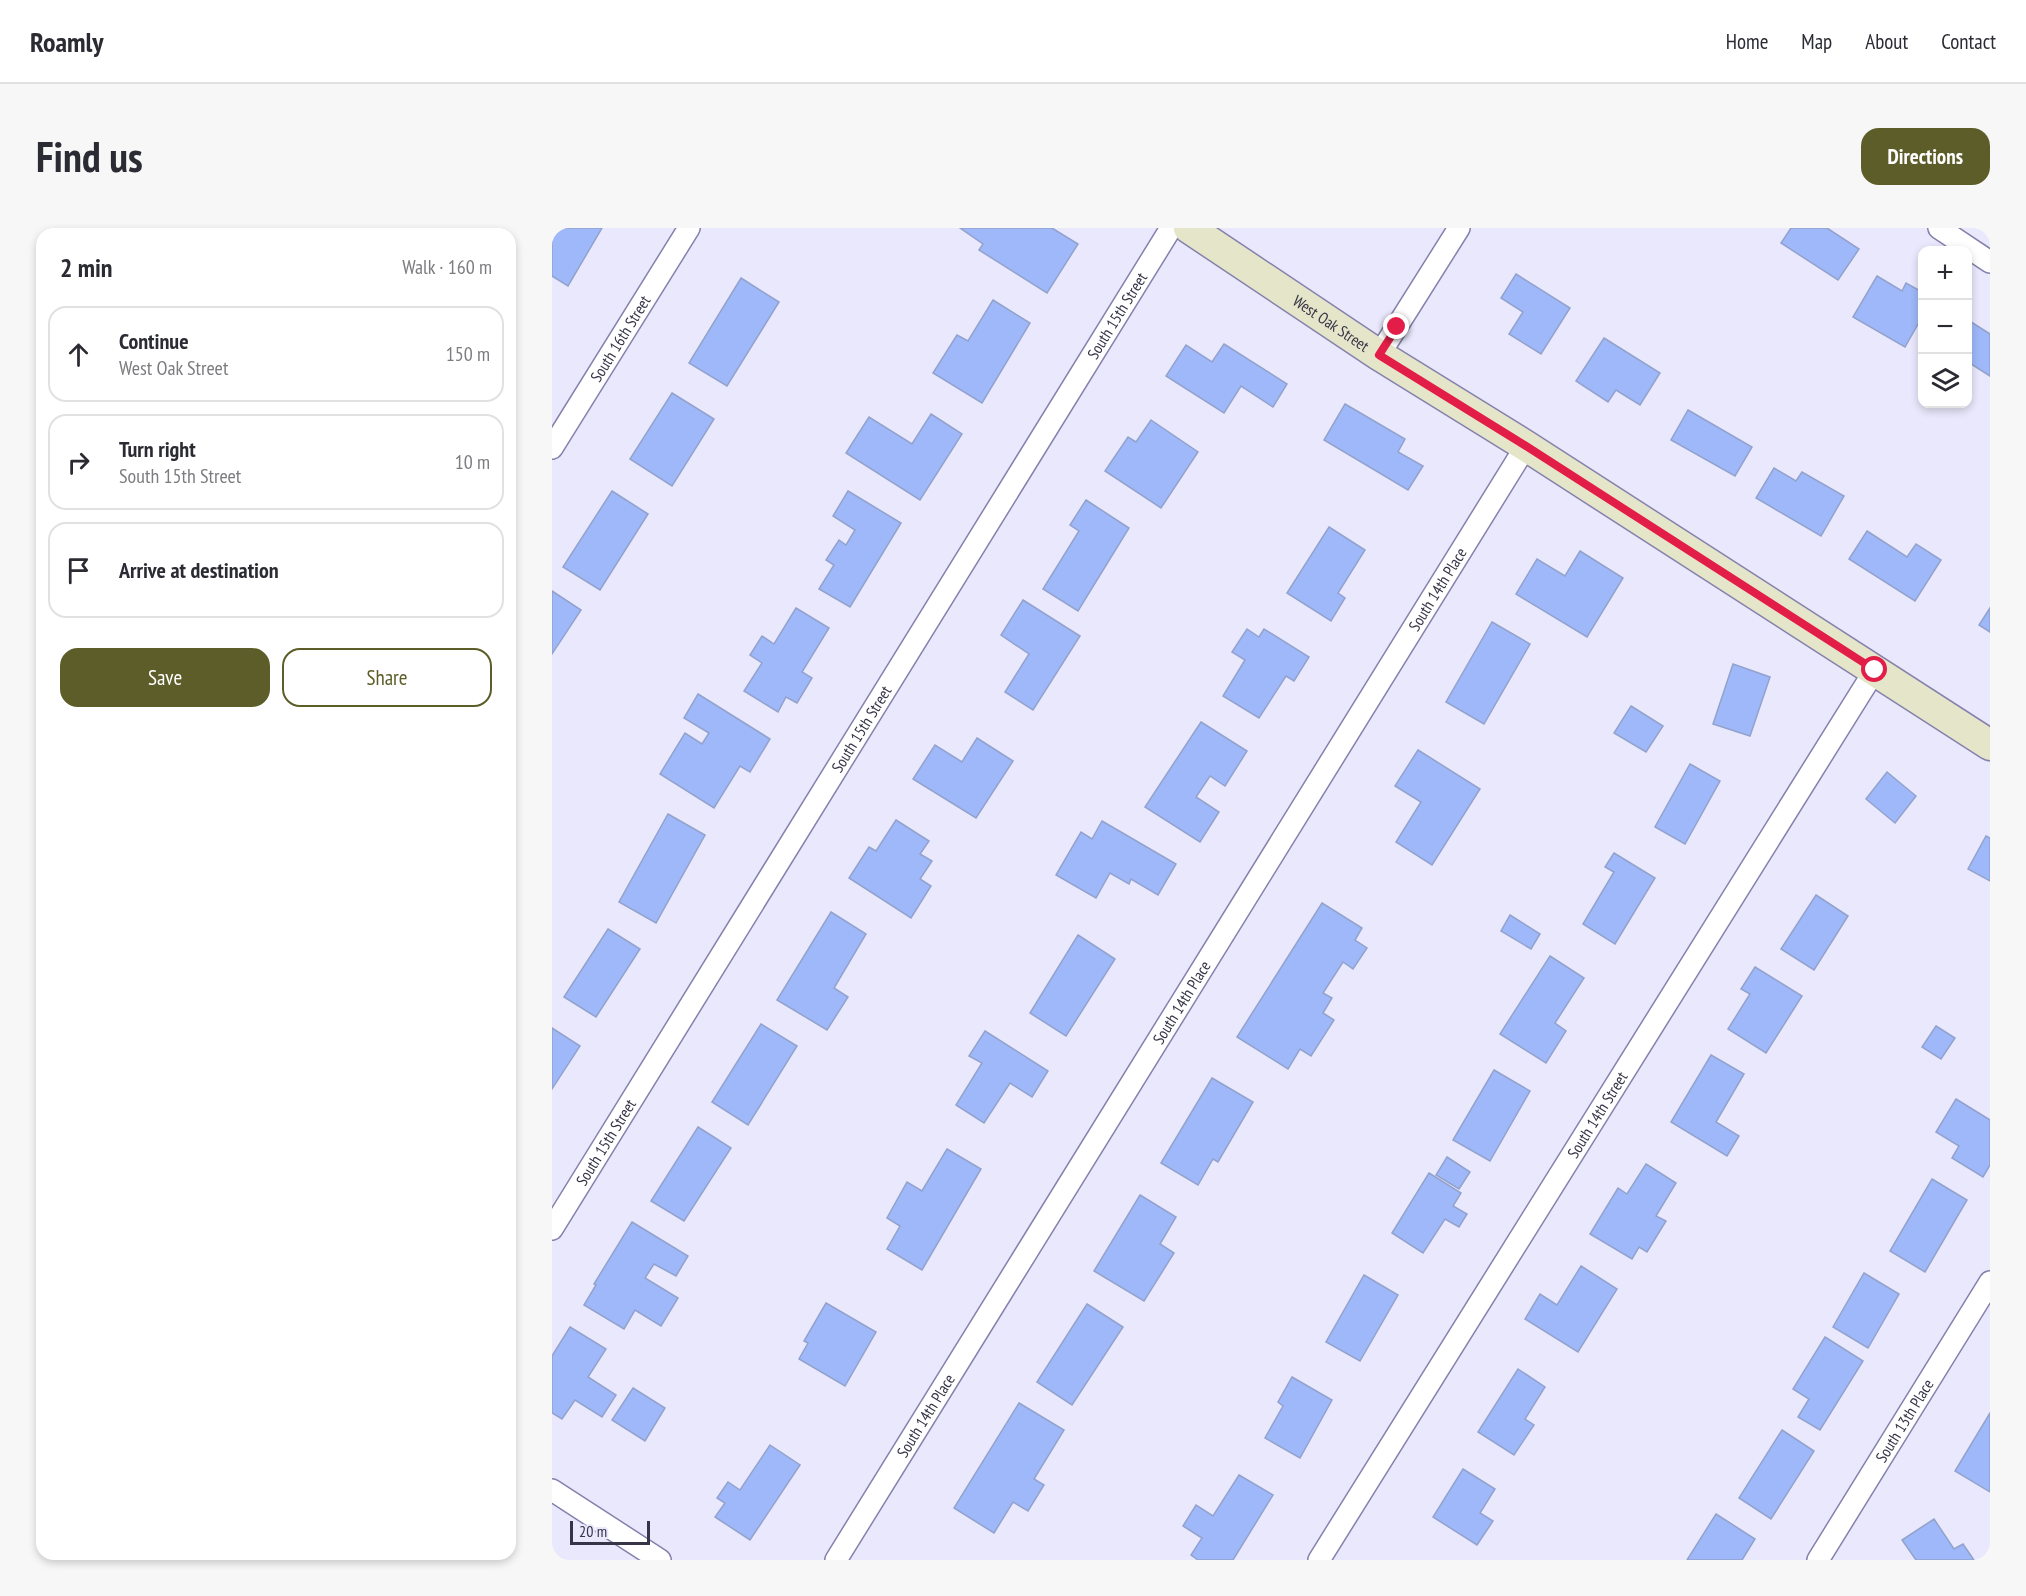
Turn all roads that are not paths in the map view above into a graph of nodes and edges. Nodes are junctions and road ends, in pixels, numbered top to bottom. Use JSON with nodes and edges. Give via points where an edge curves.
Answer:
{"nodes":[{"id":1,"x":689,"y":228,"type":"edge"},
{"id":2,"x":1171,"y":228,"type":"edge"},
{"id":3,"x":1189,"y":228,"type":"edge"},
{"id":4,"x":1459,"y":228,"type":"edge"},
{"id":5,"x":1938,"y":228,"type":"edge"},
{"id":6,"x":1990,"y":262,"type":"edge"},
{"id":7,"x":1379,"y":355,"type":"junction"},
{"id":8,"x":1526,"y":446,"type":"junction"},
{"id":9,"x":552,"y":448,"type":"edge"},
{"id":10,"x":1875,"y":670,"type":"junction"},
{"id":11,"x":1990,"y":745,"type":"edge"},
{"id":12,"x":552,"y":1229,"type":"edge"},
{"id":13,"x":1990,"y":1282,"type":"edge"},
{"id":14,"x":552,"y":1490,"type":"edge"},
{"id":15,"x":660,"y":1560,"type":"edge"},
{"id":16,"x":836,"y":1560,"type":"edge"},
{"id":17,"x":1319,"y":1560,"type":"edge"},
{"id":18,"x":1818,"y":1560,"type":"edge"}],
"edges":[{"from":1,"to":9,"type":"street","name":"South 16th Street"},
{"from":2,"to":12,"type":"street","name":"South 15th Street"},
{"from":3,"to":7,"type":"street","name":"West Oak Street"},
{"from":4,"to":7,"type":"street"},
{"from":5,"to":6,"type":"street"},
{"from":7,"to":8,"type":"street","name":"West Oak Street"},
{"from":8,"to":10,"type":"street","name":"West Oak Street"},
{"from":8,"to":16,"type":"street","name":"South 14th Place"},
{"from":10,"to":11,"type":"street","name":"West Oak Street"},
{"from":10,"to":17,"type":"street","name":"South 14th Street"},
{"from":13,"to":18,"type":"street","name":"South 13th Place"},
{"from":14,"to":15,"type":"street"}]}
